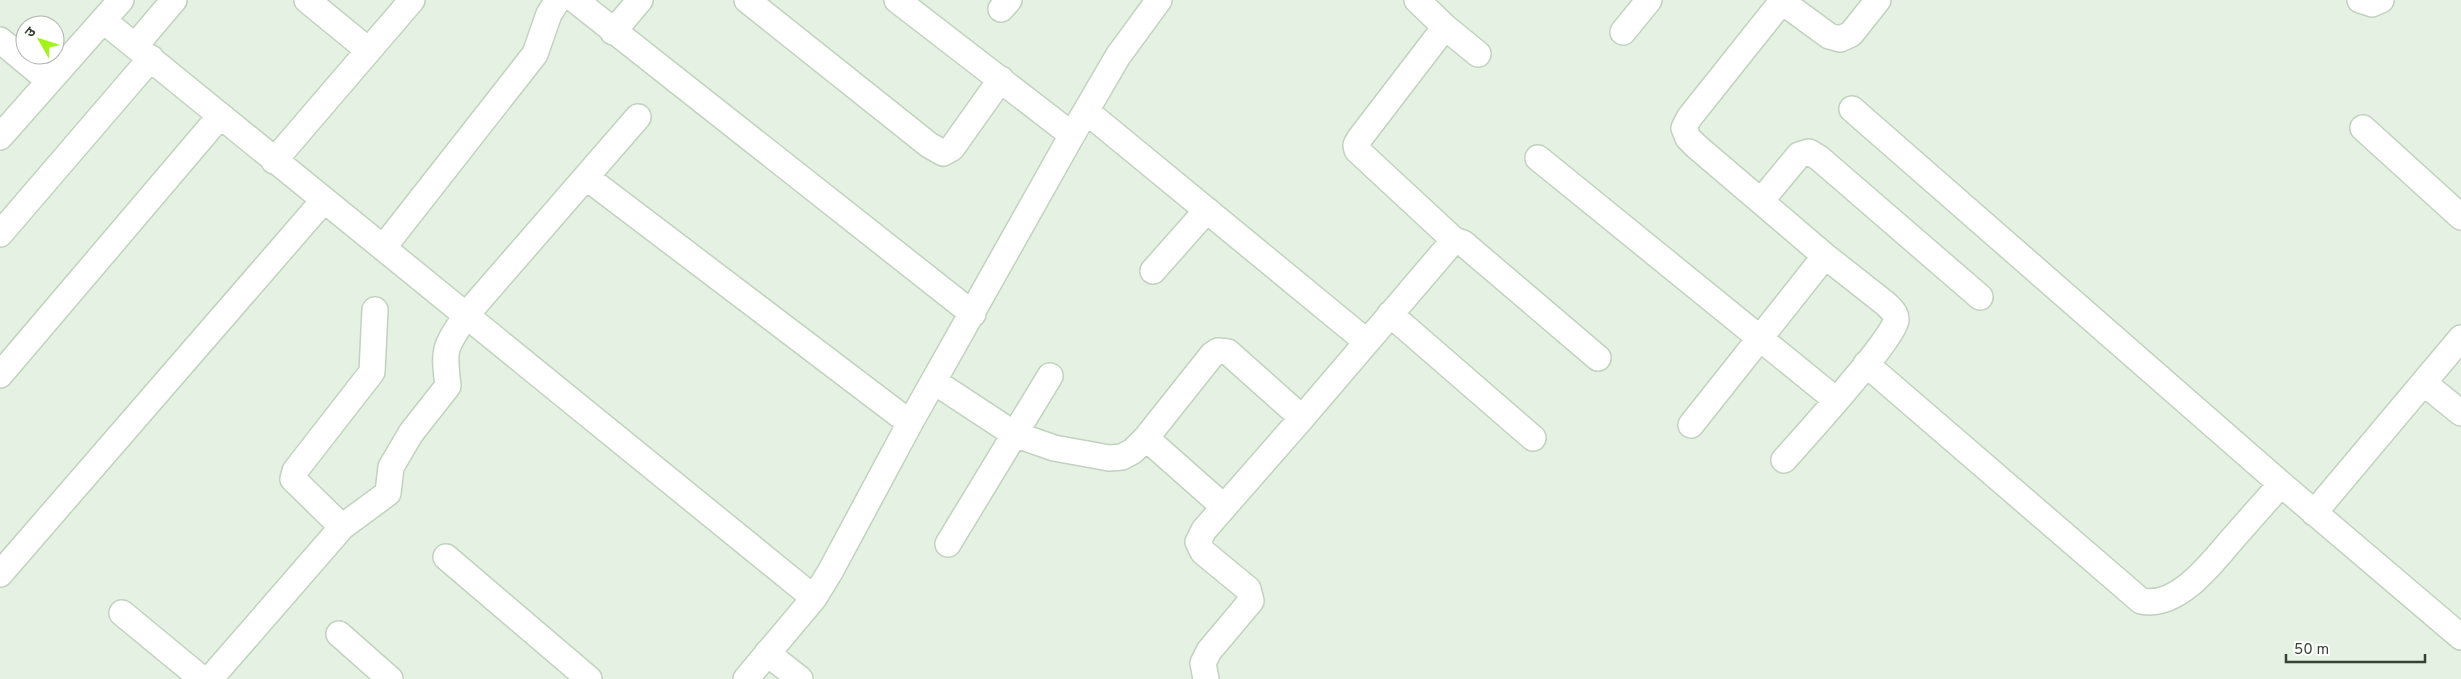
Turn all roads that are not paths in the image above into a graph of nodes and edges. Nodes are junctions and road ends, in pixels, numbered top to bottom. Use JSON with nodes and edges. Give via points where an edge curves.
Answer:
{"nodes":[{"id":1,"x":121,"y":0,"type":"edge"},
{"id":2,"x":174,"y":0,"type":"edge"},
{"id":3,"x":307,"y":0,"type":"edge"},
{"id":4,"x":412,"y":0,"type":"edge"},
{"id":5,"x":558,"y":0,"type":"edge"},
{"id":6,"x":575,"y":0,"type":"edge"},
{"id":7,"x":640,"y":0,"type":"edge"},
{"id":8,"x":747,"y":0,"type":"edge"},
{"id":9,"x":897,"y":0,"type":"edge"},
{"id":10,"x":1159,"y":0,"type":"edge"},
{"id":11,"x":1417,"y":0,"type":"edge"},
{"id":12,"x":1649,"y":0,"type":"edge"},
{"id":13,"x":1878,"y":0,"type":"edge"},
{"id":14,"x":2360,"y":0,"type":"edge"},
{"id":15,"x":2381,"y":0,"type":"edge"},
{"id":16,"x":1782,"y":1,"type":"edge"},
{"id":17,"x":104,"y":21,"type":"junction"},
{"id":18,"x":1445,"y":26,"type":"junction"},
{"id":19,"x":613,"y":32,"type":"junction"},
{"id":20,"x":1623,"y":32,"type":"dead end"},
{"id":21,"x":0,"y":40,"type":"edge"},
{"id":22,"x":368,"y":50,"type":"junction"},
{"id":23,"x":143,"y":52,"type":"junction"},
{"id":24,"x":1478,"y":54,"type":"dead end"},
{"id":25,"x":1001,"y":79,"type":"junction"},
{"id":26,"x":48,"y":80,"type":"junction"},
{"id":27,"x":1852,"y":108,"type":"dead end"},
{"id":28,"x":1086,"y":111,"type":"junction"},
{"id":29,"x":220,"y":116,"type":"junction"},
{"id":30,"x":638,"y":117,"type":"dead end"},
{"id":31,"x":2363,"y":128,"type":"dead end"},
{"id":32,"x":1072,"y":135,"type":"junction"},
{"id":33,"x":0,"y":137,"type":"edge"},
{"id":34,"x":1538,"y":158,"type":"dead end"},
{"id":35,"x":274,"y":161,"type":"junction"},
{"id":36,"x":586,"y":177,"type":"junction"},
{"id":37,"x":324,"y":200,"type":"junction"},
{"id":38,"x":1761,"y":201,"type":"junction"},
{"id":39,"x":1207,"y":210,"type":"junction"},
{"id":40,"x":2461,"y":217,"type":"edge"},
{"id":41,"x":0,"y":234,"type":"edge"},
{"id":42,"x":1454,"y":240,"type":"junction"},
{"id":43,"x":383,"y":248,"type":"junction"},
{"id":44,"x":1826,"y":256,"type":"junction"},
{"id":45,"x":1154,"y":271,"type":"dead end"},
{"id":46,"x":1980,"y":298,"type":"dead end"},
{"id":47,"x":375,"y":310,"type":"dead end"},
{"id":48,"x":467,"y":314,"type":"junction"},
{"id":49,"x":973,"y":314,"type":"junction"},
{"id":50,"x":1390,"y":314,"type":"junction"},
{"id":51,"x":1759,"y":337,"type":"junction"},
{"id":52,"x":2461,"y":338,"type":"edge"},
{"id":53,"x":1367,"y":342,"type":"junction"},
{"id":54,"x":1598,"y":358,"type":"dead end"},
{"id":55,"x":1866,"y":364,"type":"junction"},
{"id":56,"x":0,"y":375,"type":"edge"},
{"id":57,"x":1050,"y":376,"type":"dead end"},
{"id":58,"x":935,"y":382,"type":"junction"},
{"id":59,"x":2424,"y":383,"type":"junction"},
{"id":60,"x":1836,"y":400,"type":"junction"},
{"id":61,"x":2461,"y":414,"type":"edge"},
{"id":62,"x":1302,"y":418,"type":"junction"},
{"id":63,"x":910,"y":423,"type":"junction"},
{"id":64,"x":1691,"y":425,"type":"dead end"},
{"id":65,"x":1014,"y":434,"type":"junction"},
{"id":66,"x":1146,"y":438,"type":"junction"},
{"id":67,"x":1533,"y":438,"type":"dead end"},
{"id":68,"x":1784,"y":460,"type":"dead end"},
{"id":69,"x":2281,"y":484,"type":"junction"},
{"id":70,"x":1224,"y":507,"type":"junction"},
{"id":71,"x":2314,"y":513,"type":"junction"},
{"id":72,"x":342,"y":526,"type":"junction"},
{"id":73,"x":948,"y":544,"type":"dead end"},
{"id":74,"x":446,"y":557,"type":"dead end"},
{"id":75,"x":0,"y":574,"type":"edge"},
{"id":76,"x":814,"y":598,"type":"junction"},
{"id":77,"x":122,"y":613,"type":"dead end"},
{"id":78,"x":339,"y":634,"type":"dead end"},
{"id":79,"x":2461,"y":637,"type":"edge"},
{"id":80,"x":767,"y":653,"type":"junction"},
{"id":81,"x":202,"y":679,"type":"edge"},
{"id":82,"x":210,"y":679,"type":"edge"},
{"id":83,"x":390,"y":679,"type":"edge"},
{"id":84,"x":589,"y":679,"type":"edge"},
{"id":85,"x":746,"y":679,"type":"edge"},
{"id":86,"x":800,"y":679,"type":"edge"},
{"id":87,"x":1206,"y":679,"type":"edge"}],
"edges":[{"from":1,"to":17,"type":"street"},
{"from":2,"to":23,"type":"street"},
{"from":3,"to":22,"type":"street"},
{"from":4,"to":22,"type":"street"},
{"from":5,"to":43,"type":"street","via":[[549,14],[535,54]]},
{"from":6,"to":19,"type":"street"},
{"from":7,"to":19,"type":"street"},
{"from":8,"to":25,"type":"street","via":[[943,153],[952,148]]},
{"from":9,"to":25,"type":"street"},
{"from":10,"to":28,"type":"street","via":[[1118,56]]},
{"from":11,"to":18,"type":"street"},
{"from":12,"to":20,"type":"street"},
{"from":13,"to":16,"type":"street","via":[[1852,34],[1840,39],[1830,36]]},
{"from":14,"to":15,"type":"street","via":[[2372,4]]},
{"from":16,"to":38,"type":"street","via":[[1684,128],[1696,146]]},
{"from":17,"to":23,"type":"street"},
{"from":17,"to":26,"type":"street"},
{"from":18,"to":24,"type":"street"},
{"from":18,"to":42,"type":"street","via":[[1356,145],[1361,156]]},
{"from":19,"to":49,"type":"street"},
{"from":21,"to":26,"type":"street"},
{"from":22,"to":35,"type":"street"},
{"from":23,"to":29,"type":"street"},
{"from":23,"to":41,"type":"street"},
{"from":25,"to":32,"type":"street"},
{"from":26,"to":33,"type":"street"},
{"from":27,"to":69,"type":"street"},
{"from":28,"to":32,"type":"street"},
{"from":28,"to":39,"type":"street"},
{"from":29,"to":35,"type":"street"},
{"from":29,"to":56,"type":"street"},
{"from":30,"to":36,"type":"street"},
{"from":31,"to":40,"type":"street"},
{"from":32,"to":49,"type":"street"},
{"from":34,"to":51,"type":"street"},
{"from":35,"to":37,"type":"street"},
{"from":36,"to":48,"type":"street"},
{"from":36,"to":63,"type":"street"},
{"from":37,"to":43,"type":"street"},
{"from":37,"to":75,"type":"street"},
{"from":38,"to":44,"type":"street"},
{"from":38,"to":46,"type":"street","via":[[1799,155],[1809,152]]},
{"from":39,"to":45,"type":"street"},
{"from":39,"to":53,"type":"street"},
{"from":42,"to":50,"type":"street"},
{"from":42,"to":54,"type":"street","via":[[1463,243]]},
{"from":43,"to":48,"type":"street"},
{"from":44,"to":51,"type":"street"},
{"from":44,"to":55,"type":"street","via":[[1894,312],[1894,330]]},
{"from":47,"to":72,"type":"street","via":[[372,372],[295,471],[293,479]]},
{"from":48,"to":72,"type":"street","via":[[447,345],[448,386],[411,433],[391,467],[388,493]]},
{"from":48,"to":76,"type":"street"},
{"from":49,"to":58,"type":"street"},
{"from":50,"to":53,"type":"street"},
{"from":50,"to":67,"type":"street"},
{"from":51,"to":60,"type":"street"},
{"from":51,"to":64,"type":"street"},
{"from":52,"to":59,"type":"street"},
{"from":53,"to":62,"type":"street"},
{"from":55,"to":60,"type":"street"},
{"from":55,"to":69,"type":"street","via":[[2141,601],[2159,601],[2192,583]]},
{"from":57,"to":65,"type":"street"},
{"from":58,"to":63,"type":"street"},
{"from":58,"to":65,"type":"street"},
{"from":59,"to":61,"type":"street"},
{"from":59,"to":71,"type":"street"},
{"from":60,"to":68,"type":"street"},
{"from":62,"to":66,"type":"street","via":[[1228,352],[1218,351],[1212,354]]},
{"from":62,"to":70,"type":"street"},
{"from":63,"to":76,"type":"street","via":[[852,535]]},
{"from":65,"to":66,"type":"street","via":[[1054,448],[1109,458],[1122,457]]},
{"from":65,"to":73,"type":"street"},
{"from":66,"to":70,"type":"street"},
{"from":69,"to":71,"type":"street"},
{"from":70,"to":87,"type":"street","via":[[1198,542],[1203,552],[1248,589],[1251,601],[1209,651],[1203,663]]},
{"from":71,"to":79,"type":"street"},
{"from":72,"to":82,"type":"street"},
{"from":74,"to":84,"type":"street"},
{"from":76,"to":80,"type":"street"},
{"from":77,"to":81,"type":"street"},
{"from":78,"to":83,"type":"street"},
{"from":80,"to":85,"type":"street"},
{"from":80,"to":86,"type":"street"}]}
